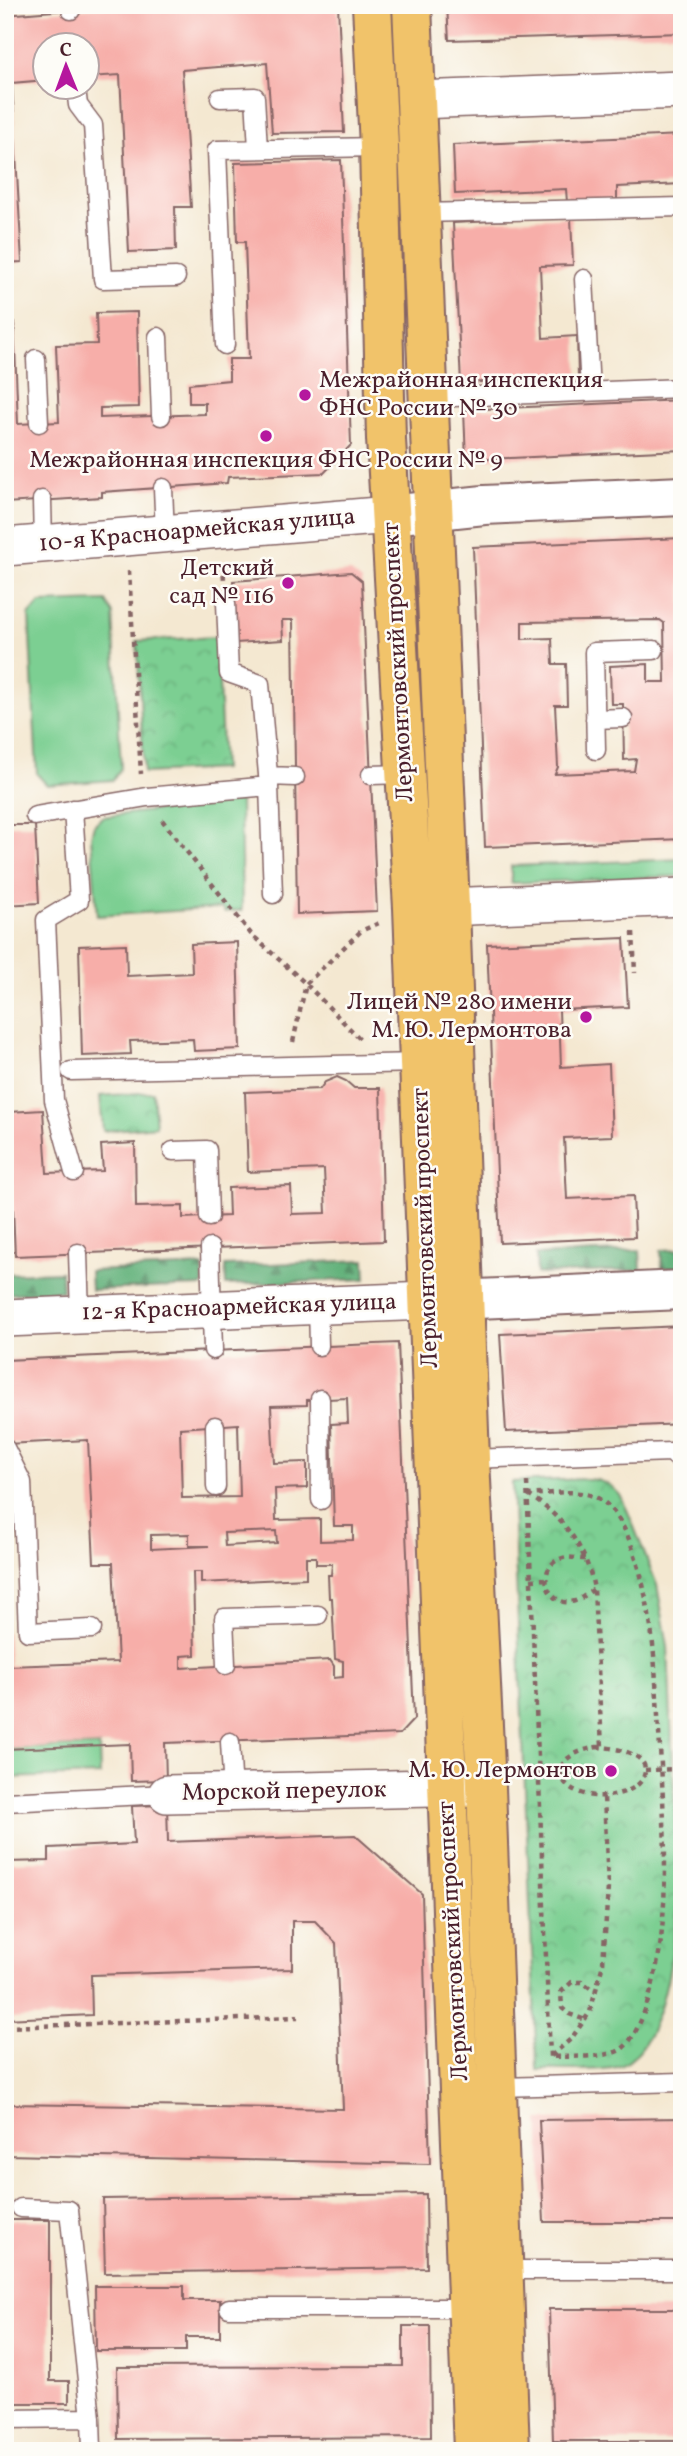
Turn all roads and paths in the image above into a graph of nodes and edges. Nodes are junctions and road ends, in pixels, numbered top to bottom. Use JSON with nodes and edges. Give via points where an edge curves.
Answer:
{"nodes":[{"id":1,"x":372,"y":5,"type":"edge"},
{"id":2,"x":412,"y":5,"type":"edge"},
{"id":3,"x":682,"y":90,"type":"edge"},
{"id":4,"x":220,"y":98,"type":"dead end"},
{"id":5,"x":416,"y":100,"type":"junction"},
{"id":6,"x":78,"y":102,"type":"edge"},
{"id":7,"x":379,"y":147,"type":"junction"},
{"id":8,"x":258,"y":149,"type":"junction"},
{"id":9,"x":682,"y":207,"type":"edge"},
{"id":10,"x":421,"y":213,"type":"junction"},
{"id":11,"x":176,"y":276,"type":"dead end"},
{"id":12,"x":584,"y":279,"type":"dead end"},
{"id":13,"x":158,"y":337,"type":"dead end"},
{"id":14,"x":225,"y":345,"type":"dead end"},
{"id":15,"x":36,"y":359,"type":"dead end"},
{"id":16,"x":682,"y":388,"type":"edge"},
{"id":17,"x":590,"y":390,"type":"junction"},
{"id":18,"x":428,"y":398,"type":"junction"},
{"id":19,"x":161,"y":416,"type":"dead end"},
{"id":20,"x":39,"y":423,"type":"dead end"},
{"id":21,"x":163,"y":488,"type":"dead end"},
{"id":22,"x":682,"y":496,"type":"edge"},
{"id":23,"x":42,"y":500,"type":"dead end"},
{"id":24,"x":433,"y":509,"type":"junction"},
{"id":25,"x":390,"y":516,"type":"junction"},
{"id":26,"x":165,"y":534,"type":"junction"},
{"id":27,"x":43,"y":544,"type":"junction"},
{"id":28,"x":5,"y":547,"type":"edge"},
{"id":29,"x":130,"y":571,"type":"dead end"},
{"id":30,"x":226,"y":603,"type":"dead end"},
{"id":31,"x":654,"y":650,"type":"dead end"},
{"id":32,"x":623,"y":718,"type":"dead end"},
{"id":33,"x":595,"y":719,"type":"junction"},
{"id":34,"x":596,"y":750,"type":"dead end"},
{"id":35,"x":295,"y":777,"type":"dead end"},
{"id":36,"x":269,"y":781,"type":"junction"},
{"id":37,"x":147,"y":797,"type":"junction"},
{"id":38,"x":73,"y":809,"type":"junction"},
{"id":39,"x":34,"y":816,"type":"dead end"},
{"id":40,"x":273,"y":894,"type":"dead end"},
{"id":41,"x":682,"y":897,"type":"edge"},
{"id":42,"x":415,"y":912,"type":"junction"},
{"id":43,"x":633,"y":928,"type":"dead end"},
{"id":44,"x":635,"y":973,"type":"dead end"},
{"id":45,"x":306,"y":984,"type":"junction"},
{"id":46,"x":402,"y":1064,"type":"junction"},
{"id":47,"x":287,"y":1067,"type":"junction"},
{"id":48,"x":71,"y":1071,"type":"dead end"},
{"id":49,"x":173,"y":1151,"type":"dead end"},
{"id":50,"x":74,"y":1172,"type":"dead end"},
{"id":51,"x":209,"y":1217,"type":"dead end"},
{"id":52,"x":210,"y":1248,"type":"dead end"},
{"id":53,"x":78,"y":1254,"type":"dead end"},
{"id":54,"x":682,"y":1290,"type":"edge"},
{"id":55,"x":446,"y":1300,"type":"junction"},
{"id":56,"x":318,"y":1305,"type":"junction"},
{"id":57,"x":212,"y":1308,"type":"junction"},
{"id":58,"x":80,"y":1314,"type":"junction"},
{"id":59,"x":5,"y":1318,"type":"edge"},
{"id":60,"x":319,"y":1346,"type":"dead end"},
{"id":61,"x":213,"y":1350,"type":"dead end"},
{"id":62,"x":320,"y":1399,"type":"dead end"},
{"id":63,"x":215,"y":1426,"type":"dead end"},
{"id":64,"x":5,"y":1448,"type":"edge"},
{"id":65,"x":470,"y":1459,"type":"junction"},
{"id":66,"x":682,"y":1462,"type":"edge"},
{"id":67,"x":527,"y":1482,"type":"dead end"},
{"id":68,"x":216,"y":1487,"type":"dead end"},
{"id":69,"x":527,"y":1495,"type":"junction"},
{"id":70,"x":321,"y":1500,"type":"dead end"},
{"id":71,"x":586,"y":1559,"type":"junction"},
{"id":72,"x":545,"y":1579,"type":"junction"},
{"id":73,"x":531,"y":1580,"type":"junction"},
{"id":74,"x":594,"y":1589,"type":"junction"},
{"id":75,"x":318,"y":1615,"type":"dead end"},
{"id":76,"x":92,"y":1629,"type":"dead end"},
{"id":77,"x":226,"y":1665,"type":"dead end"},
{"id":78,"x":230,"y":1742,"type":"dead end"},
{"id":79,"x":602,"y":1747,"type":"junction"},
{"id":80,"x":661,"y":1769,"type":"junction"},
{"id":81,"x":682,"y":1769,"type":"edge"},
{"id":82,"x":645,"y":1770,"type":"junction"},
{"id":83,"x":560,"y":1773,"type":"junction"},
{"id":84,"x":526,"y":1774,"type":"dead end"},
{"id":85,"x":539,"y":1774,"type":"junction"},
{"id":86,"x":447,"y":1787,"type":"junction"},
{"id":87,"x":486,"y":1787,"type":"junction"},
{"id":88,"x":233,"y":1793,"type":"junction"},
{"id":89,"x":167,"y":1794,"type":"joint"},
{"id":90,"x":604,"y":1796,"type":"junction"},
{"id":91,"x":5,"y":1802,"type":"edge"},
{"id":92,"x":596,"y":1992,"type":"junction"},
{"id":93,"x":560,"y":1999,"type":"junction"},
{"id":94,"x":548,"y":2000,"type":"junction"},
{"id":95,"x":298,"y":2017,"type":"dead end"},
{"id":96,"x":583,"y":2019,"type":"junction"},
{"id":97,"x":5,"y":2027,"type":"edge"},
{"id":98,"x":550,"y":2057,"type":"junction"},
{"id":99,"x":551,"y":2070,"type":"dead end"},
{"id":100,"x":682,"y":2082,"type":"edge"},
{"id":101,"x":498,"y":2087,"type":"junction"},
{"id":102,"x":20,"y":2208,"type":"dead end"},
{"id":103,"x":505,"y":2270,"type":"junction"},
{"id":104,"x":682,"y":2270,"type":"edge"},
{"id":105,"x":229,"y":2308,"type":"dead end"},
{"id":106,"x":469,"y":2308,"type":"junction"},
{"id":107,"x":91,"y":2418,"type":"junction"},
{"id":108,"x":5,"y":2419,"type":"edge"},
{"id":109,"x":92,"y":2451,"type":"edge"},
{"id":110,"x":473,"y":2451,"type":"edge"},
{"id":111,"x":510,"y":2451,"type":"edge"}],
"edges":[{"from":1,"to":7,"type":"main road","name":"Лермонтовский проспект"},
{"from":2,"to":5,"type":"main road","name":"Лермонтовский проспект"},
{"from":3,"to":5,"type":"street"},
{"from":4,"to":8,"type":"lane","via":[[254,97]]},
{"from":5,"to":10,"type":"main road","name":"Лермонтовский проспект"},
{"from":6,"to":11,"type":"lane","via":[[93,125],[103,279]]},
{"from":7,"to":8,"type":"lane"},
{"from":7,"to":25,"type":"main road","name":"Лермонтовский проспект"},
{"from":8,"to":14,"type":"lane","via":[[218,150]]},
{"from":9,"to":10,"type":"lane"},
{"from":10,"to":18,"type":"main road","name":"Лермонтовский проспект"},
{"from":12,"to":17,"type":"lane"},
{"from":13,"to":19,"type":"lane"},
{"from":15,"to":20,"type":"lane"},
{"from":16,"to":17,"type":"lane"},
{"from":17,"to":18,"type":"lane"},
{"from":18,"to":24,"type":"main road","name":"Лермонтовский проспект"},
{"from":21,"to":26,"type":"lane"},
{"from":22,"to":24,"type":"street","name":"10-я Красноармейская улица"},
{"from":23,"to":27,"type":"lane"},
{"from":24,"to":25,"type":"street","name":"10-я Красноармейская улица"},
{"from":24,"to":42,"type":"main road","name":"Лермонтовский проспект"},
{"from":25,"to":26,"type":"street","name":"10-я Красноармейская улица"},
{"from":25,"to":42,"type":"main road","name":"Лермонтовский проспект","via":[[388,775]]},
{"from":26,"to":27,"type":"street","name":"10-я Красноармейская улица"},
{"from":27,"to":28,"type":"street","name":"10-я Красноармейская улица"},
{"from":29,"to":37,"type":"path","via":[[141,774]]},
{"from":30,"to":36,"type":"lane","via":[[229,673],[260,684]]},
{"from":31,"to":33,"type":"lane","via":[[594,652]]},
{"from":32,"to":33,"type":"lane"},
{"from":33,"to":34,"type":"lane"},
{"from":35,"to":36,"type":"lane"},
{"from":36,"to":37,"type":"lane"},
{"from":36,"to":40,"type":"lane"},
{"from":37,"to":38,"type":"lane"},
{"from":37,"to":45,"type":"path","via":[[251,934]]},
{"from":38,"to":39,"type":"lane"},
{"from":38,"to":50,"type":"lane","via":[[79,900],[46,920],[54,1100]]},
{"from":41,"to":42,"type":"street"},
{"from":42,"to":45,"type":"path","via":[[361,931]]},
{"from":42,"to":46,"type":"main road","name":"Лермонтовский проспект"},
{"from":42,"to":55,"type":"main road","name":"Лермонтовский проспект"},
{"from":43,"to":44,"type":"path"},
{"from":45,"to":46,"type":"path"},
{"from":45,"to":47,"type":"path"},
{"from":46,"to":47,"type":"lane"},
{"from":46,"to":55,"type":"main road","name":"Лермонтовский проспект"},
{"from":47,"to":48,"type":"lane"},
{"from":49,"to":51,"type":"lane","via":[[207,1150]]},
{"from":52,"to":57,"type":"lane"},
{"from":53,"to":58,"type":"lane"},
{"from":54,"to":55,"type":"street","name":"12-я Красноармейская улица"},
{"from":55,"to":56,"type":"street","name":"12-я Красноармейская улица"},
{"from":55,"to":65,"type":"main road","name":"Лермонтовский проспект"},
{"from":55,"to":86,"type":"main road","name":"Лермонтовский проспект"},
{"from":56,"to":57,"type":"street","name":"12-я Красноармейская улица"},
{"from":56,"to":60,"type":"lane"},
{"from":57,"to":58,"type":"street","name":"12-я Красноармейская улица"},
{"from":57,"to":61,"type":"lane"},
{"from":58,"to":59,"type":"street","name":"12-я Красноармейская улица"},
{"from":62,"to":70,"type":"lane"},
{"from":63,"to":68,"type":"lane"},
{"from":64,"to":76,"type":"lane","via":[[22,1482],[28,1632]]},
{"from":65,"to":66,"type":"lane","via":[[671,1452]]},
{"from":65,"to":87,"type":"main road","name":"Лермонтовский проспект"},
{"from":67,"to":69,"type":"path"},
{"from":69,"to":71,"type":"path","via":[[559,1519]]},
{"from":69,"to":73,"type":"path"},
{"from":69,"to":80,"type":"path","via":[[593,1495],[614,1513],[628,1539],[646,1596]]},
{"from":71,"to":72,"type":"path","via":[[564,1557],[553,1562]]},
{"from":71,"to":74,"type":"path"},
{"from":72,"to":73,"type":"path"},
{"from":72,"to":74,"type":"path","via":[[548,1591],[565,1602],[576,1601]]},
{"from":73,"to":85,"type":"path"},
{"from":74,"to":79,"type":"path"},
{"from":75,"to":77,"type":"lane","via":[[224,1618]]},
{"from":78,"to":88,"type":"lane"},
{"from":79,"to":82,"type":"path","via":[[633,1754]]},
{"from":79,"to":83,"type":"path","via":[[575,1754],[564,1762]]},
{"from":80,"to":81,"type":"path"},
{"from":80,"to":82,"type":"path"},
{"from":80,"to":98,"type":"path","via":[[664,1914],[656,1972],[645,2007],[621,2050]]},
{"from":82,"to":90,"type":"path","via":[[634,1787]]},
{"from":83,"to":85,"type":"path"},
{"from":83,"to":90,"type":"path","via":[[576,1792]]},
{"from":84,"to":85,"type":"path"},
{"from":85,"to":94,"type":"path"},
{"from":86,"to":87,"type":"street","name":"Морской переулок"},
{"from":86,"to":88,"type":"street","name":"Морской переулок"},
{"from":86,"to":106,"type":"main road","name":"Лермонтовский проспект"},
{"from":87,"to":101,"type":"main road","name":"Лермонтовский проспект"},
{"from":88,"to":89,"type":"street","name":"Морской переулок"},
{"from":89,"to":91,"type":"lane"},
{"from":90,"to":92,"type":"path","via":[[608,1887]]},
{"from":92,"to":93,"type":"path","via":[[582,1982],[572,1982]]},
{"from":92,"to":96,"type":"path"},
{"from":93,"to":94,"type":"path"},
{"from":93,"to":96,"type":"path","via":[[562,2008]]},
{"from":94,"to":98,"type":"path"},
{"from":95,"to":97,"type":"path"},
{"from":96,"to":98,"type":"path","via":[[571,2039]]},
{"from":98,"to":99,"type":"path"},
{"from":100,"to":101,"type":"lane"},
{"from":101,"to":103,"type":"main road","name":"Лермонтовский проспект"},
{"from":102,"to":107,"type":"lane","via":[[69,2210]]},
{"from":103,"to":104,"type":"lane"},
{"from":103,"to":111,"type":"main road","name":"Лермонтовский проспект"},
{"from":105,"to":106,"type":"lane"},
{"from":106,"to":110,"type":"main road","name":"Лермонтовский проспект"},
{"from":107,"to":108,"type":"lane"},
{"from":107,"to":109,"type":"lane"}]}
